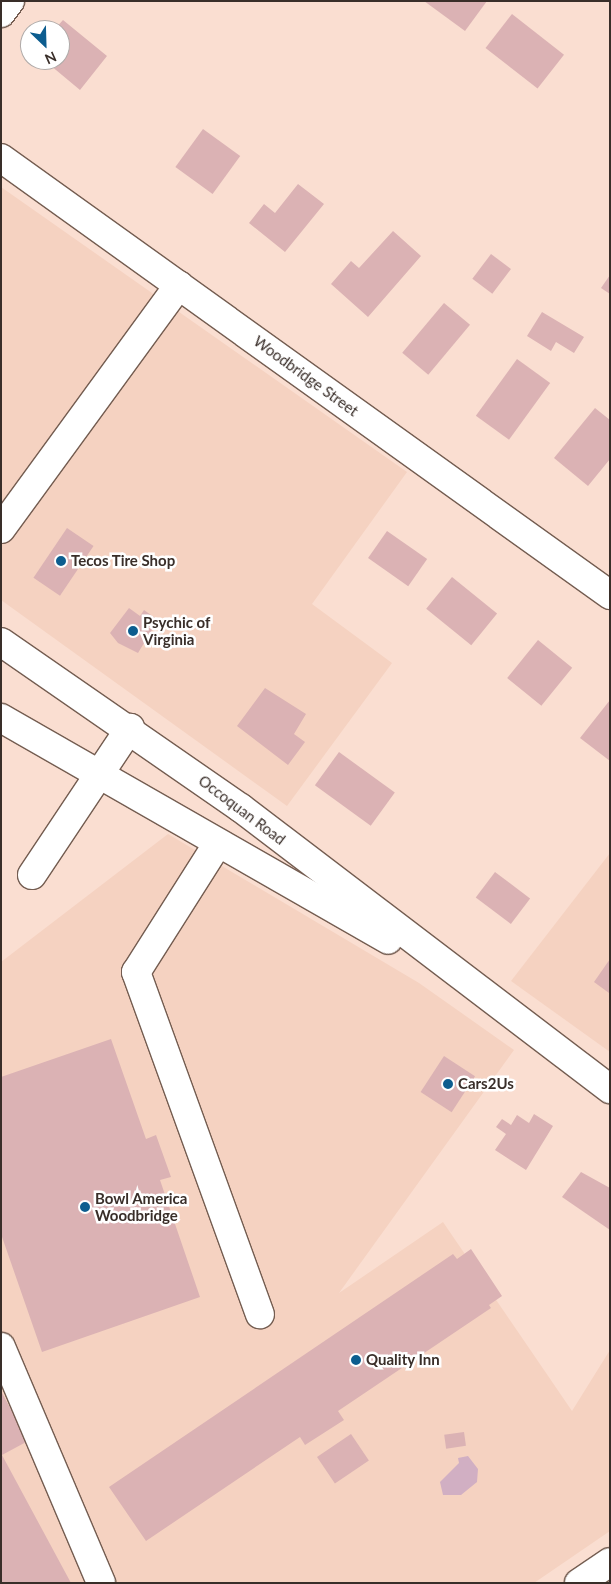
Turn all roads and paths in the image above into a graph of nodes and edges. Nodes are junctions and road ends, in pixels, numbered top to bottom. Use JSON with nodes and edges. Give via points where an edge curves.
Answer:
{"nodes":[{"id":1,"x":10,"y":1,"type":"edge"},
{"id":2,"x":1,"y":13,"type":"edge"},
{"id":3,"x":1,"y":158,"type":"edge"},
{"id":4,"x":180,"y":285,"type":"junction"},
{"id":5,"x":1,"y":529,"type":"edge"},
{"id":6,"x":610,"y":595,"type":"edge"},
{"id":7,"x":1,"y":642,"type":"edge"},
{"id":8,"x":1,"y":718,"type":"edge"},
{"id":9,"x":130,"y":728,"type":"junction"},
{"id":10,"x":99,"y":774,"type":"junction"},
{"id":11,"x":218,"y":843,"type":"junction"},
{"id":12,"x":32,"y":875,"type":"dead end"},
{"id":13,"x":474,"y":989,"type":"junction"},
{"id":14,"x":610,"y":1089,"type":"edge"},
{"id":15,"x":260,"y":1314,"type":"dead end"},
{"id":16,"x":1,"y":1347,"type":"edge"},
{"id":17,"x":610,"y":1562,"type":"edge"},
{"id":18,"x":101,"y":1583,"type":"edge"},
{"id":19,"x":579,"y":1583,"type":"edge"}],
"edges":[{"from":1,"to":2,"type":"main road"},
{"from":3,"to":4,"type":"main road","name":"Woodbridge Street"},
{"from":4,"to":5,"type":"main road"},
{"from":4,"to":6,"type":"main road","name":"Woodbridge Street"},
{"from":7,"to":9,"type":"main road","name":"Occoquan Road"},
{"from":8,"to":10,"type":"main road","name":"Occoquan Road"},
{"from":9,"to":10,"type":"main road"},
{"from":9,"to":13,"type":"main road","name":"Occoquan Road"},
{"from":10,"to":11,"type":"main road","name":"Occoquan Road"},
{"from":10,"to":12,"type":"main road"},
{"from":11,"to":13,"type":"main road","name":"Occoquan Road"},
{"from":11,"to":15,"type":"main road","via":[[136,972]]},
{"from":13,"to":14,"type":"main road","name":"Occoquan Road"},
{"from":16,"to":18,"type":"main road"},
{"from":17,"to":19,"type":"main road"}]}
